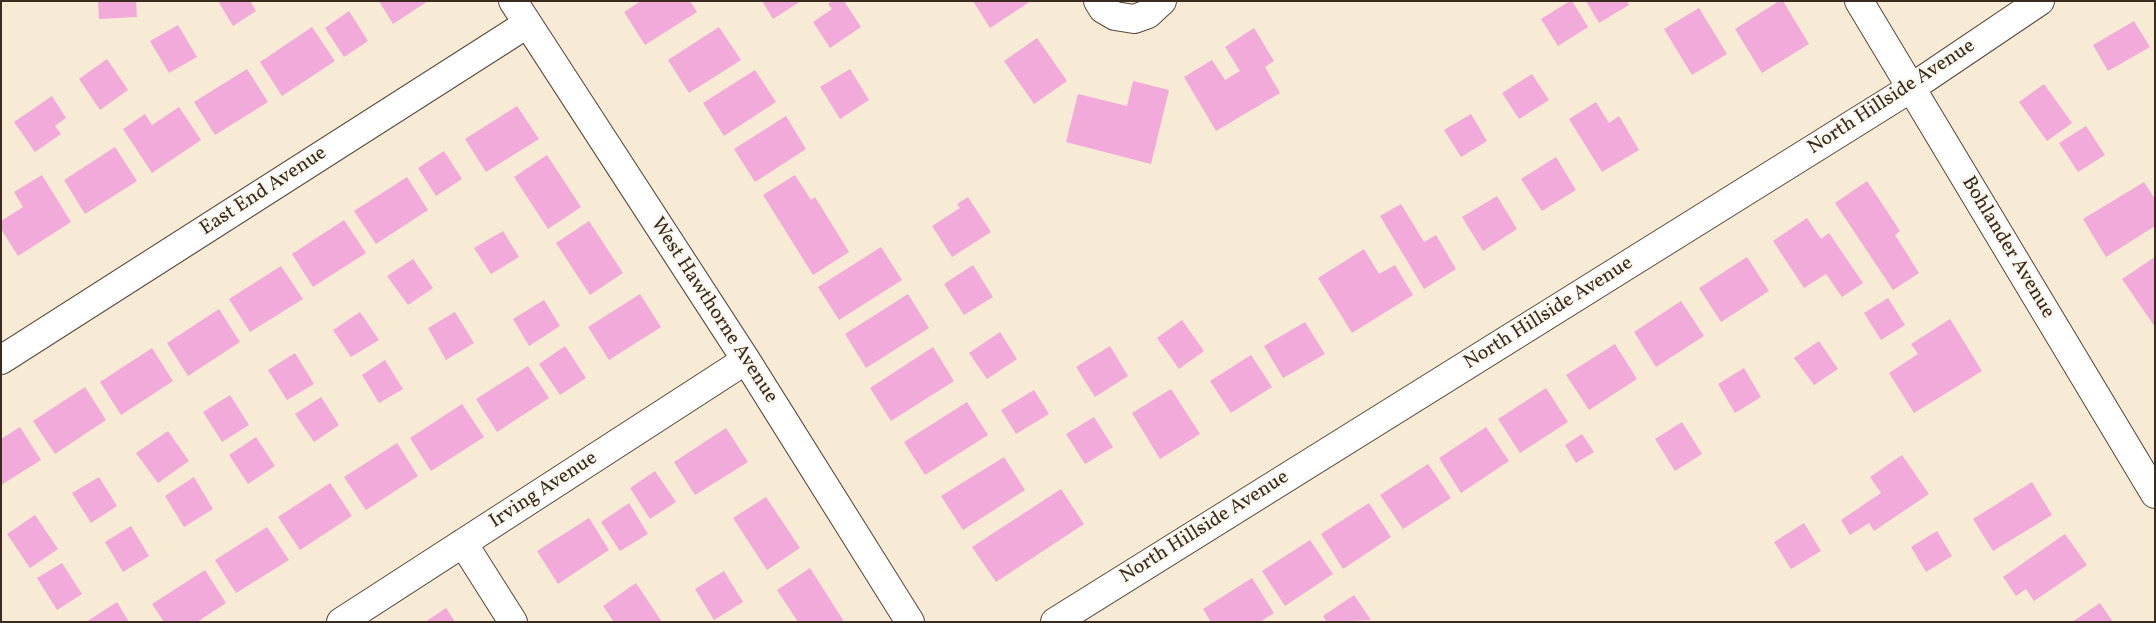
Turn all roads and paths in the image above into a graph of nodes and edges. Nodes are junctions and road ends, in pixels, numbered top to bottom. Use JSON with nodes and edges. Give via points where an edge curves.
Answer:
{"nodes":[{"id":1,"x":1098,"y":1,"type":"edge"},
{"id":2,"x":1162,"y":1,"type":"edge"},
{"id":3,"x":1859,"y":1,"type":"edge"},
{"id":4,"x":2040,"y":1,"type":"edge"},
{"id":5,"x":520,"y":12,"type":"edge"},
{"id":6,"x":1911,"y":88,"type":"junction"},
{"id":7,"x":1,"y":360,"type":"edge"},
{"id":8,"x":746,"y":360,"type":"junction"},
{"id":9,"x":2155,"y":494,"type":"edge"},
{"id":10,"x":463,"y":543,"type":"junction"},
{"id":11,"x":341,"y":622,"type":"edge"},
{"id":12,"x":512,"y":622,"type":"edge"},
{"id":13,"x":910,"y":622,"type":"edge"},
{"id":14,"x":1055,"y":622,"type":"edge"}],
"edges":[{"from":1,"to":2,"type":"street","via":[[1103,9],[1115,16],[1134,19],[1148,14]]},
{"from":3,"to":6,"type":"street","name":"Bohlander Avenue"},
{"from":4,"to":6,"type":"street","name":"North Hillside Avenue"},
{"from":5,"to":7,"type":"street","name":"East End Avenue"},
{"from":5,"to":8,"type":"street","name":"West Hawthorne Avenue"},
{"from":6,"to":9,"type":"street","name":"Bohlander Avenue"},
{"from":6,"to":14,"type":"street","name":"North Hillside Avenue"},
{"from":8,"to":10,"type":"street","name":"Irving Avenue"},
{"from":8,"to":13,"type":"street","name":"West Hawthorne Avenue"},
{"from":10,"to":11,"type":"street","name":"Irving Avenue"},
{"from":10,"to":12,"type":"street"}]}
